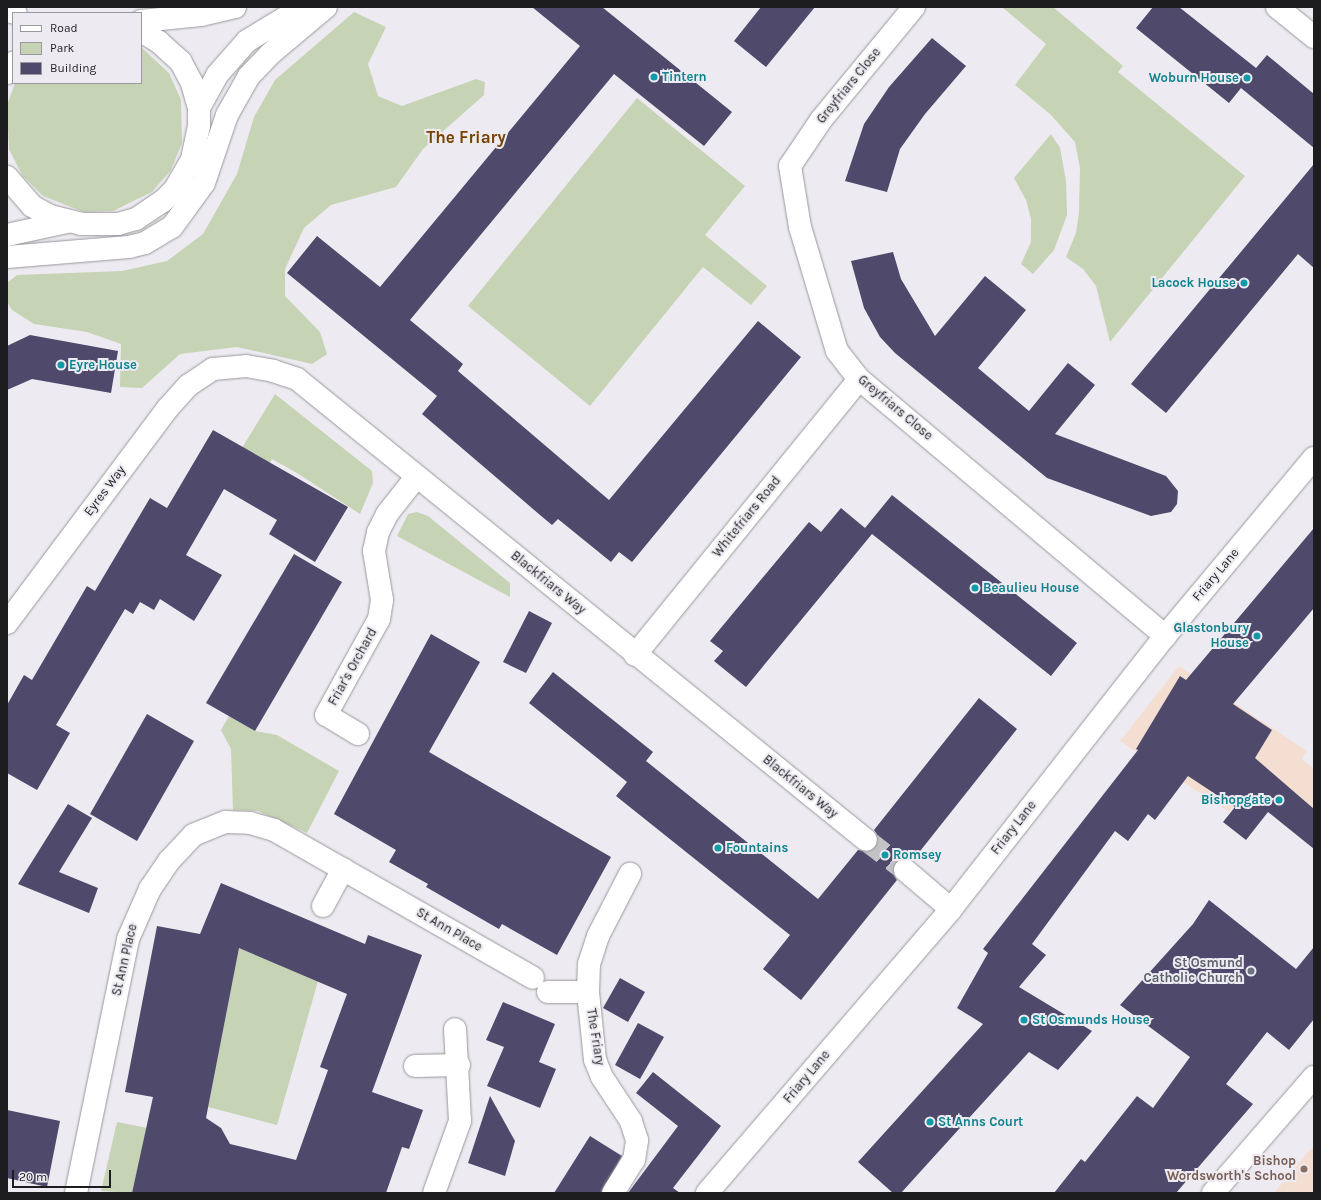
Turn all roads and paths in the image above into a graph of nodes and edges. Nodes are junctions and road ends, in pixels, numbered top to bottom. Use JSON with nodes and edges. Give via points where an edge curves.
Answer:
{"nodes":[{"id":1,"x":235,"y":7,"type":"edge"},
{"id":2,"x":303,"y":7,"type":"edge"},
{"id":3,"x":326,"y":7,"type":"edge"},
{"id":4,"x":914,"y":7,"type":"edge"},
{"id":5,"x":1277,"y":7,"type":"edge"},
{"id":6,"x":142,"y":21,"type":"edge"},
{"id":7,"x":142,"y":32,"type":"edge"},
{"id":8,"x":1314,"y":37,"type":"edge"},
{"id":9,"x":199,"y":108,"type":"junction"},
{"id":10,"x":7,"y":177,"type":"edge"},
{"id":11,"x":67,"y":222,"type":"junction"},
{"id":12,"x":7,"y":235,"type":"edge"},
{"id":13,"x":7,"y":257,"type":"edge"},
{"id":14,"x":213,"y":370,"type":"joint"},
{"id":15,"x":859,"y":379,"type":"junction"},
{"id":16,"x":1314,"y":458,"type":"edge"},
{"id":17,"x":417,"y":476,"type":"junction"},
{"id":18,"x":7,"y":623,"type":"edge"},
{"id":19,"x":1166,"y":636,"type":"junction"},
{"id":20,"x":634,"y":655,"type":"junction"},
{"id":21,"x":358,"y":734,"type":"dead end"},
{"id":22,"x":866,"y":840,"type":"tunnel mouth"},
{"id":23,"x":343,"y":870,"type":"junction"},
{"id":24,"x":905,"y":870,"type":"tunnel mouth"},
{"id":25,"x":630,"y":874,"type":"dead end"},
{"id":26,"x":323,"y":906,"type":"dead end"},
{"id":27,"x":951,"y":909,"type":"junction"},
{"id":28,"x":588,"y":992,"type":"junction"},
{"id":29,"x":455,"y":1029,"type":"dead end"},
{"id":30,"x":458,"y":1065,"type":"junction"},
{"id":31,"x":415,"y":1066,"type":"dead end"},
{"id":32,"x":1314,"y":1077,"type":"edge"},
{"id":33,"x":76,"y":1193,"type":"edge"},
{"id":34,"x":434,"y":1193,"type":"edge"},
{"id":35,"x":613,"y":1193,"type":"edge"},
{"id":36,"x":707,"y":1193,"type":"edge"},
{"id":37,"x":1213,"y":1193,"type":"edge"}],
"edges":[{"from":1,"to":6,"type":"main road","via":[[201,15]]},
{"from":2,"to":9,"type":"main road","via":[[247,41],[217,75]]},
{"from":3,"to":13,"type":"main road","via":[[270,54],[249,76],[227,115],[204,183],[172,227],[145,243],[129,247]]},
{"from":4,"to":15,"type":"main road","name":"Greyfriars Close","via":[[821,120],[790,166],[800,226],[825,318],[837,351]]},
{"from":5,"to":8,"type":"main road"},
{"from":7,"to":9,"type":"main road","via":[[159,42],[181,62],[192,83]]},
{"from":9,"to":11,"type":"main road","via":[[199,126],[192,159],[184,175],[164,201],[136,219],[118,224]]},
{"from":10,"to":11,"type":"main road","via":[[32,206]]},
{"from":11,"to":12,"type":"main road"},
{"from":14,"to":17,"type":"main road","name":"Blackfriars Way","via":[[246,366],[297,379]]},
{"from":14,"to":18,"type":"main road","name":"Eyres Way","via":[[189,385],[168,408]]},
{"from":15,"to":19,"type":"main road","name":"Greyfriars Close"},
{"from":15,"to":20,"type":"main road","name":"Whitefriars Road"},
{"from":16,"to":19,"type":"main road","name":"Friary Lane"},
{"from":17,"to":20,"type":"main road","name":"Blackfriars Way"},
{"from":17,"to":21,"type":"main road","name":"Friar's Orchard","via":[[387,514],[378,532],[374,551],[382,600],[379,619],[326,714]]},
{"from":19,"to":27,"type":"main road","name":"Friary Lane"},
{"from":20,"to":22,"type":"main road","name":"Blackfriars Way"},
{"from":23,"to":26,"type":"main road"},
{"from":23,"to":28,"type":"main road","name":"St Ann Place","via":[[541,985]]},
{"from":23,"to":33,"type":"main road","name":"St Ann Place","via":[[274,830],[250,823],[225,822],[193,835],[169,861],[138,911],[128,939]]},
{"from":24,"to":27,"type":"main road"},
{"from":25,"to":28,"type":"main road","name":"The Friary","via":[[598,936],[589,964]]},
{"from":27,"to":36,"type":"main road","name":"Friary Lane"},
{"from":28,"to":35,"type":"main road","name":"The Friary","via":[[596,1060],[602,1077],[631,1122],[637,1140],[634,1160]]},
{"from":29,"to":30,"type":"main road"},
{"from":30,"to":31,"type":"main road"},
{"from":30,"to":34,"type":"main road","via":[[460,1121]]},
{"from":32,"to":37,"type":"main road"}]}
